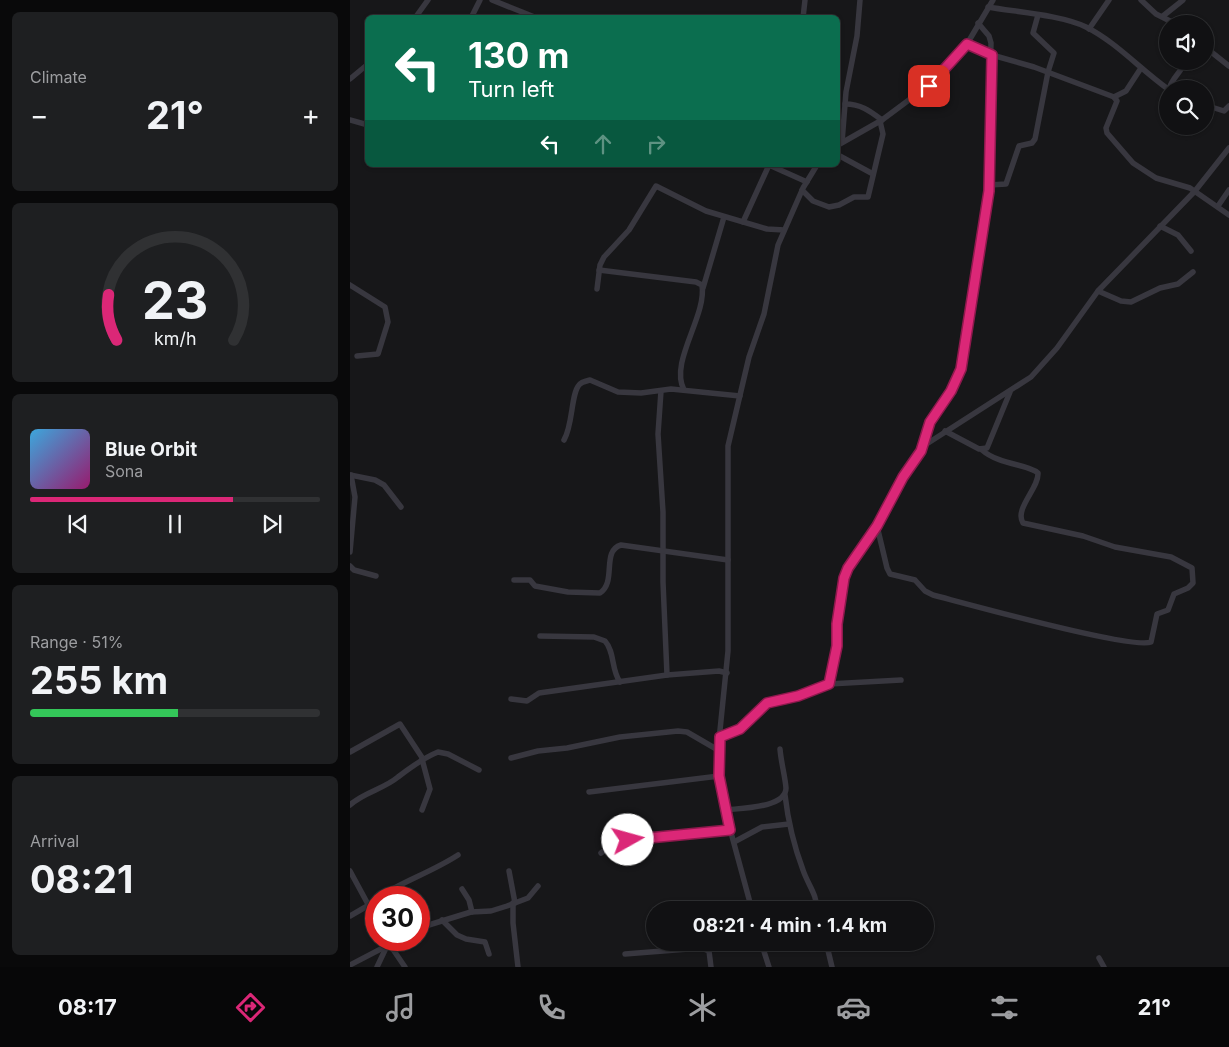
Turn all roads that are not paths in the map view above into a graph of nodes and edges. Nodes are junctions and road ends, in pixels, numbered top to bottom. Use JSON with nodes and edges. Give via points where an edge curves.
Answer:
{"nodes":[{"id":1,"x":428,"y":0,"type":"edge"},
{"id":2,"x":434,"y":0,"type":"edge"},
{"id":3,"x":480,"y":0,"type":"edge"},
{"id":4,"x":492,"y":0,"type":"edge"},
{"id":5,"x":804,"y":0,"type":"edge"},
{"id":6,"x":860,"y":0,"type":"edge"},
{"id":7,"x":993,"y":0,"type":"edge"},
{"id":8,"x":1109,"y":0,"type":"edge"},
{"id":9,"x":1141,"y":0,"type":"edge"},
{"id":10,"x":1183,"y":0,"type":"edge"},
{"id":11,"x":988,"y":7,"type":"junction"},
{"id":12,"x":416,"y":15,"type":"edge"},
{"id":13,"x":472,"y":15,"type":"edge"},
{"id":14,"x":530,"y":15,"type":"edge"},
{"id":15,"x":803,"y":15,"type":"edge"},
{"id":16,"x":1038,"y":15,"type":"junction"},
{"id":17,"x":1161,"y":15,"type":"edge"},
{"id":18,"x":1164,"y":15,"type":"edge"},
{"id":19,"x":978,"y":23,"type":"junction"},
{"id":20,"x":1089,"y":29,"type":"junction"},
{"id":21,"x":967,"y":44,"type":"junction"},
{"id":22,"x":1214,"y":54,"type":"edge"},
{"id":23,"x":992,"y":55,"type":"junction"},
{"id":24,"x":365,"y":66,"type":"edge"},
{"id":25,"x":1229,"y":66,"type":"edge"},
{"id":26,"x":1141,"y":68,"type":"junction"},
{"id":27,"x":1181,"y":70,"type":"edge"},
{"id":28,"x":1048,"y":72,"type":"junction"},
{"id":29,"x":350,"y":79,"type":"edge"},
{"id":30,"x":1172,"y":80,"type":"edge"},
{"id":31,"x":1159,"y":82,"type":"edge"},
{"id":32,"x":1114,"y":96,"type":"junction"},
{"id":33,"x":845,"y":104,"type":"junction"},
{"id":34,"x":1229,"y":106,"type":"edge"},
{"id":35,"x":1214,"y":108,"type":"edge"},
{"id":36,"x":350,"y":120,"type":"edge"},
{"id":37,"x":881,"y":120,"type":"junction"},
{"id":38,"x":365,"y":124,"type":"edge"},
{"id":39,"x":840,"y":143,"type":"edge"},
{"id":40,"x":1229,"y":148,"type":"edge"},
{"id":41,"x":840,"y":156,"type":"edge"},
{"id":42,"x":768,"y":167,"type":"edge"},
{"id":43,"x":773,"y":167,"type":"edge"},
{"id":44,"x":816,"y":167,"type":"edge"},
{"id":45,"x":873,"y":174,"type":"junction"},
{"id":46,"x":806,"y":182,"type":"junction"},
{"id":47,"x":989,"y":185,"type":"junction"},
{"id":48,"x":802,"y":190,"type":"junction"},
{"id":49,"x":1229,"y":190,"type":"edge"},
{"id":50,"x":1195,"y":191,"type":"junction"},
{"id":51,"x":1218,"y":206,"type":"junction"},
{"id":52,"x":1229,"y":215,"type":"edge"},
{"id":53,"x":724,"y":217,"type":"junction"},
{"id":54,"x":743,"y":222,"type":"junction"},
{"id":55,"x":1160,"y":226,"type":"junction"},
{"id":56,"x":784,"y":230,"type":"junction"},
{"id":57,"x":1191,"y":251,"type":"dead end"},
{"id":58,"x":598,"y":270,"type":"junction"},
{"id":59,"x":1193,"y":272,"type":"dead end"},
{"id":60,"x":706,"y":278,"type":"junction"},
{"id":61,"x":696,"y":282,"type":"junction"},
{"id":62,"x":350,"y":285,"type":"edge"},
{"id":63,"x":703,"y":288,"type":"junction"},
{"id":64,"x":596,"y":289,"type":"dead end"},
{"id":65,"x":1098,"y":291,"type":"junction"},
{"id":66,"x":357,"y":356,"type":"dead end"},
{"id":67,"x":684,"y":390,"type":"junction"},
{"id":68,"x":662,"y":391,"type":"junction"},
{"id":69,"x":1010,"y":392,"type":"junction"},
{"id":70,"x":740,"y":396,"type":"junction"},
{"id":71,"x":945,"y":431,"type":"junction"},
{"id":72,"x":564,"y":440,"type":"dead end"},
{"id":73,"x":924,"y":445,"type":"junction"},
{"id":74,"x":982,"y":450,"type":"junction"},
{"id":75,"x":350,"y":475,"type":"edge"},
{"id":76,"x":364,"y":478,"type":"junction"},
{"id":77,"x":354,"y":486,"type":"junction"},
{"id":78,"x":401,"y":508,"type":"dead end"},
{"id":79,"x":877,"y":526,"type":"junction"},
{"id":80,"x":350,"y":552,"type":"edge"},
{"id":81,"x":663,"y":552,"type":"junction"},
{"id":82,"x":728,"y":560,"type":"junction"},
{"id":83,"x":350,"y":566,"type":"edge"},
{"id":84,"x":376,"y":576,"type":"dead end"},
{"id":85,"x":514,"y":580,"type":"dead end"},
{"id":86,"x":540,"y":636,"type":"dead end"},
{"id":87,"x":727,"y":673,"type":"junction"},
{"id":88,"x":667,"y":675,"type":"junction"},
{"id":89,"x":901,"y":680,"type":"dead end"},
{"id":90,"x":620,"y":682,"type":"junction"},
{"id":91,"x":829,"y":684,"type":"junction"},
{"id":92,"x":511,"y":699,"type":"dead end"},
{"id":93,"x":720,"y":737,"type":"junction"},
{"id":94,"x":780,"y":749,"type":"dead end"},
{"id":95,"x":718,"y":750,"type":"junction"},
{"id":96,"x":350,"y":752,"type":"edge"},
{"id":97,"x":511,"y":758,"type":"dead end"},
{"id":98,"x":423,"y":759,"type":"junction"},
{"id":99,"x":479,"y":770,"type":"dead end"},
{"id":100,"x":719,"y":776,"type":"junction"},
{"id":101,"x":588,"y":792,"type":"dead end"},
{"id":102,"x":785,"y":794,"type":"junction"},
{"id":103,"x":350,"y":805,"type":"edge"},
{"id":104,"x":422,"y":810,"type":"dead end"},
{"id":105,"x":725,"y":810,"type":"junction"},
{"id":106,"x":789,"y":824,"type":"junction"},
{"id":107,"x":730,"y":830,"type":"junction"},
{"id":108,"x":734,"y":842,"type":"junction"},
{"id":109,"x":601,"y":853,"type":"dead end"},
{"id":110,"x":458,"y":855,"type":"dead end"},
{"id":111,"x":350,"y":871,"type":"edge"},
{"id":112,"x":509,"y":871,"type":"dead end"},
{"id":113,"x":397,"y":886,"type":"edge"},
{"id":114,"x":538,"y":886,"type":"dead end"},
{"id":115,"x":462,"y":888,"type":"dead end"},
{"id":116,"x":365,"y":897,"type":"edge"},
{"id":117,"x":750,"y":901,"type":"edge"},
{"id":118,"x":816,"y":901,"type":"edge"},
{"id":119,"x":514,"y":903,"type":"junction"},
{"id":120,"x":365,"y":907,"type":"edge"},
{"id":121,"x":472,"y":912,"type":"junction"},
{"id":122,"x":350,"y":916,"type":"edge"},
{"id":123,"x":442,"y":920,"type":"junction"},
{"id":124,"x":430,"y":924,"type":"edge"},
{"id":125,"x":378,"y":951,"type":"edge"},
{"id":126,"x":385,"y":951,"type":"edge"},
{"id":127,"x":392,"y":951,"type":"edge"},
{"id":128,"x":764,"y":951,"type":"edge"},
{"id":129,"x":828,"y":951,"type":"edge"},
{"id":130,"x":489,"y":954,"type":"dead end"},
{"id":131,"x":625,"y":954,"type":"dead end"},
{"id":132,"x":1099,"y":958,"type":"dead end"},
{"id":133,"x":350,"y":965,"type":"edge"},
{"id":134,"x":377,"y":967,"type":"edge"},
{"id":135,"x":405,"y":967,"type":"edge"},
{"id":136,"x":518,"y":967,"type":"edge"},
{"id":137,"x":712,"y":967,"type":"edge"},
{"id":138,"x":769,"y":967,"type":"edge"},
{"id":139,"x":832,"y":967,"type":"edge"},
{"id":140,"x":1104,"y":967,"type":"edge"}],
"edges":[{"from":1,"to":12,"type":"street"},
{"from":2,"to":12,"type":"street"},
{"from":3,"to":13,"type":"street"},
{"from":4,"to":14,"type":"street"},
{"from":5,"to":15,"type":"street"},
{"from":6,"to":33,"type":"street"},
{"from":7,"to":11,"type":"street"},
{"from":8,"to":20,"type":"street"},
{"from":9,"to":17,"type":"street"},
{"from":10,"to":18,"type":"street"},
{"from":11,"to":16,"type":"street"},
{"from":11,"to":19,"type":"street"},
{"from":16,"to":20,"type":"street"},
{"from":16,"to":28,"type":"street","via":[[1033,33],[1054,53]]},
{"from":19,"to":21,"type":"street"},
{"from":19,"to":23,"type":"street","via":[[989,36]]},
{"from":20,"to":26,"type":"street"},
{"from":21,"to":23,"type":"street"},
{"from":21,"to":37,"type":"street","via":[[929,86]]},
{"from":22,"to":25,"type":"street"},
{"from":23,"to":28,"type":"street"},
{"from":23,"to":47,"type":"street"},
{"from":24,"to":29,"type":"street"},
{"from":26,"to":31,"type":"street"},
{"from":26,"to":32,"type":"street","via":[[1126,91]]},
{"from":27,"to":30,"type":"street"},
{"from":28,"to":32,"type":"street"},
{"from":28,"to":47,"type":"street","via":[[1034,142],[1019,146],[1006,184]]},
{"from":32,"to":50,"type":"street","via":[[1117,101],[1106,125],[1110,137],[1137,168],[1150,176]]},
{"from":33,"to":37,"type":"street","via":[[865,108]]},
{"from":33,"to":39,"type":"street"},
{"from":34,"to":35,"type":"street","via":[[1224,111]]},
{"from":36,"to":38,"type":"street"},
{"from":37,"to":39,"type":"street"},
{"from":37,"to":45,"type":"street","via":[[883,134]]},
{"from":40,"to":50,"type":"street"},
{"from":41,"to":45,"type":"street"},
{"from":42,"to":54,"type":"street"},
{"from":43,"to":46,"type":"street"},
{"from":44,"to":46,"type":"street"},
{"from":45,"to":48,"type":"street","via":[[868,197],[854,197],[839,205],[816,204]]},
{"from":46,"to":48,"type":"street"},
{"from":47,"to":73,"type":"street","via":[[966,352],[951,391],[927,430]]},
{"from":48,"to":56,"type":"street"},
{"from":49,"to":51,"type":"street"},
{"from":50,"to":51,"type":"street"},
{"from":50,"to":55,"type":"street"},
{"from":51,"to":52,"type":"street"},
{"from":53,"to":54,"type":"street"},
{"from":53,"to":58,"type":"street","via":[[654,186],[628,230],[608,251]]},
{"from":53,"to":60,"type":"street"},
{"from":54,"to":56,"type":"street"},
{"from":55,"to":57,"type":"street","via":[[1178,235]]},
{"from":55,"to":65,"type":"street"},
{"from":56,"to":70,"type":"street"},
{"from":58,"to":61,"type":"street"},
{"from":58,"to":64,"type":"street"},
{"from":59,"to":65,"type":"street","via":[[1178,284],[1160,288],[1131,302]]},
{"from":60,"to":61,"type":"street"},
{"from":60,"to":63,"type":"street"},
{"from":61,"to":63,"type":"street"},
{"from":62,"to":66,"type":"street","via":[[383,304],[388,318],[378,354]]},
{"from":63,"to":67,"type":"street","via":[[680,374]]},
{"from":65,"to":69,"type":"street","via":[[1057,348],[1031,377]]},
{"from":67,"to":68,"type":"street"},
{"from":67,"to":70,"type":"street"},
{"from":68,"to":72,"type":"street","via":[[633,394],[618,392],[590,380],[579,384],[571,426]]},
{"from":68,"to":81,"type":"street","via":[[658,434]]},
{"from":69,"to":71,"type":"street"},
{"from":69,"to":74,"type":"street","via":[[989,446]]},
{"from":70,"to":82,"type":"street","via":[[728,446]]},
{"from":71,"to":73,"type":"street"},
{"from":71,"to":74,"type":"street"},
{"from":73,"to":79,"type":"street"},
{"from":74,"to":79,"type":"street","via":[[1006,464],[1038,473],[1022,515],[1024,523],[1115,547],[1171,557],[1192,568],[1193,583],[1174,594],[1168,610],[1157,614],[1151,642],[1140,644],[1077,631],[933,595],[915,580],[888,572]]},
{"from":75,"to":76,"type":"street"},
{"from":75,"to":77,"type":"street"},
{"from":76,"to":77,"type":"street"},
{"from":76,"to":78,"type":"street","via":[[384,485]]},
{"from":77,"to":80,"type":"street"},
{"from":79,"to":91,"type":"street","via":[[844,578],[837,646]]},
{"from":81,"to":82,"type":"street"},
{"from":81,"to":85,"type":"street","via":[[618,546],[611,554],[609,576],[605,590],[600,593],[549,589],[535,586],[530,580]]},
{"from":81,"to":88,"type":"street"},
{"from":82,"to":87,"type":"street"},
{"from":83,"to":84,"type":"street"},
{"from":86,"to":90,"type":"street","via":[[594,637],[605,641]]},
{"from":87,"to":88,"type":"street"},
{"from":87,"to":93,"type":"street"},
{"from":88,"to":90,"type":"street"},
{"from":89,"to":91,"type":"street"},
{"from":90,"to":92,"type":"street","via":[[539,692],[527,701]]},
{"from":91,"to":93,"type":"street","via":[[767,703],[740,729]]},
{"from":93,"to":95,"type":"street"},
{"from":94,"to":102,"type":"street"},
{"from":95,"to":97,"type":"street","via":[[687,732],[678,731],[620,737]]},
{"from":95,"to":100,"type":"street"},
{"from":96,"to":98,"type":"street","via":[[400,724]]},
{"from":98,"to":99,"type":"street","via":[[443,752]]},
{"from":98,"to":103,"type":"street"},
{"from":98,"to":104,"type":"street","via":[[430,789]]},
{"from":100,"to":101,"type":"street"},
{"from":100,"to":105,"type":"street"},
{"from":102,"to":105,"type":"street","via":[[775,802]]},
{"from":102,"to":106,"type":"street"},
{"from":105,"to":107,"type":"street"},
{"from":106,"to":108,"type":"street","via":[[762,827]]},
{"from":106,"to":118,"type":"street","via":[[803,872]]},
{"from":107,"to":108,"type":"street"},
{"from":107,"to":109,"type":"street","via":[[628,840],[617,842]]},
{"from":108,"to":117,"type":"street"},
{"from":110,"to":113,"type":"street"},
{"from":111,"to":116,"type":"street"},
{"from":112,"to":119,"type":"street"},
{"from":114,"to":119,"type":"street","via":[[528,898]]},
{"from":115,"to":121,"type":"street"},
{"from":119,"to":121,"type":"street"},
{"from":119,"to":136,"type":"street","via":[[512,914]]},
{"from":120,"to":122,"type":"street"},
{"from":121,"to":123,"type":"street"},
{"from":123,"to":124,"type":"street"},
{"from":123,"to":130,"type":"street","via":[[457,935],[485,942]]},
{"from":125,"to":133,"type":"street"},
{"from":126,"to":134,"type":"street"},
{"from":127,"to":135,"type":"street"},
{"from":128,"to":138,"type":"street"},
{"from":129,"to":139,"type":"street"},
{"from":131,"to":137,"type":"street","via":[[701,948],[708,951]]},
{"from":132,"to":140,"type":"street"}]}
